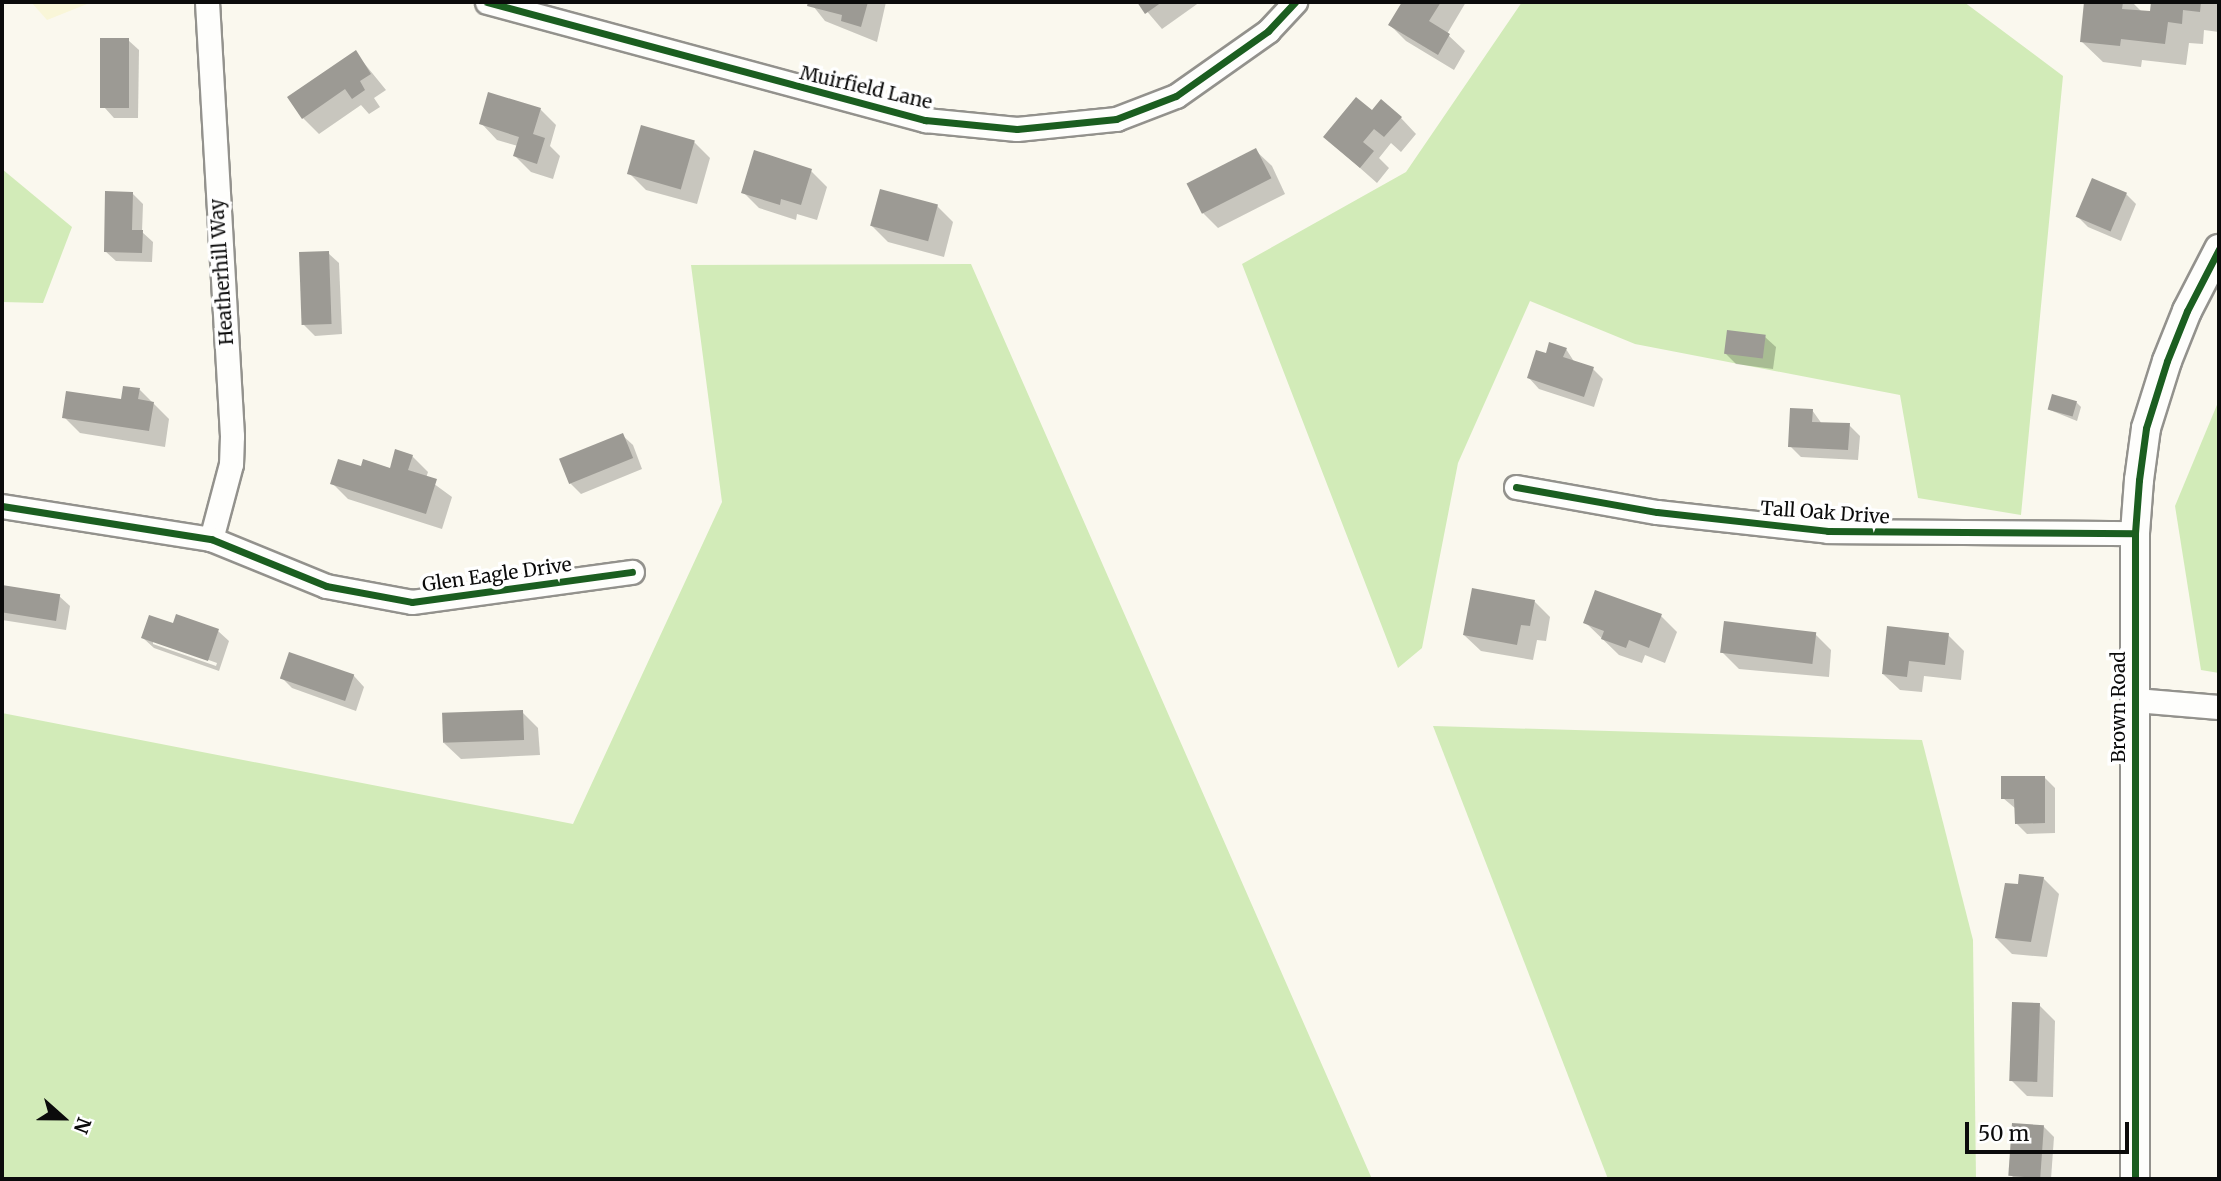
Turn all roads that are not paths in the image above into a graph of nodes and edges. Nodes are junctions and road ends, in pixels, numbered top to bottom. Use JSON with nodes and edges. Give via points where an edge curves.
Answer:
{"nodes":[{"id":1,"x":207,"y":2,"type":"edge"},
{"id":2,"x":487,"y":2,"type":"edge"},
{"id":3,"x":1295,"y":2,"type":"edge"},
{"id":4,"x":2219,"y":250,"type":"edge"},
{"id":5,"x":1516,"y":487,"type":"dead end"},
{"id":6,"x":2,"y":506,"type":"edge"},
{"id":7,"x":2135,"y":533,"type":"junction"},
{"id":8,"x":212,"y":539,"type":"junction"},
{"id":9,"x":632,"y":572,"type":"dead end"},
{"id":10,"x":2134,"y":700,"type":"junction"},
{"id":11,"x":2219,"y":707,"type":"edge"},
{"id":12,"x":2135,"y":1179,"type":"edge"}],
"edges":[{"from":1,"to":8,"type":"street","name":"Heatherhill Way","via":[[232,436],[231,464]]},
{"from":2,"to":3,"type":"street","name":"Muirfield Lane","via":[[925,120],[1017,129],[1116,119],[1176,96],[1268,31]]},
{"from":4,"to":7,"type":"street","name":"Brown Road","via":[[2187,311],[2146,428]]},
{"from":5,"to":7,"type":"street","name":"Tall Oak Drive","via":[[1657,512],[1828,531]]},
{"from":6,"to":8,"type":"street","name":"Glen Eagle Drive"},
{"from":7,"to":10,"type":"street","name":"Brown Road"},
{"from":8,"to":9,"type":"street","name":"Glen Eagle Drive","via":[[326,586],[412,602]]},
{"from":10,"to":11,"type":"street"},
{"from":10,"to":12,"type":"street","name":"Brown Road"}]}
